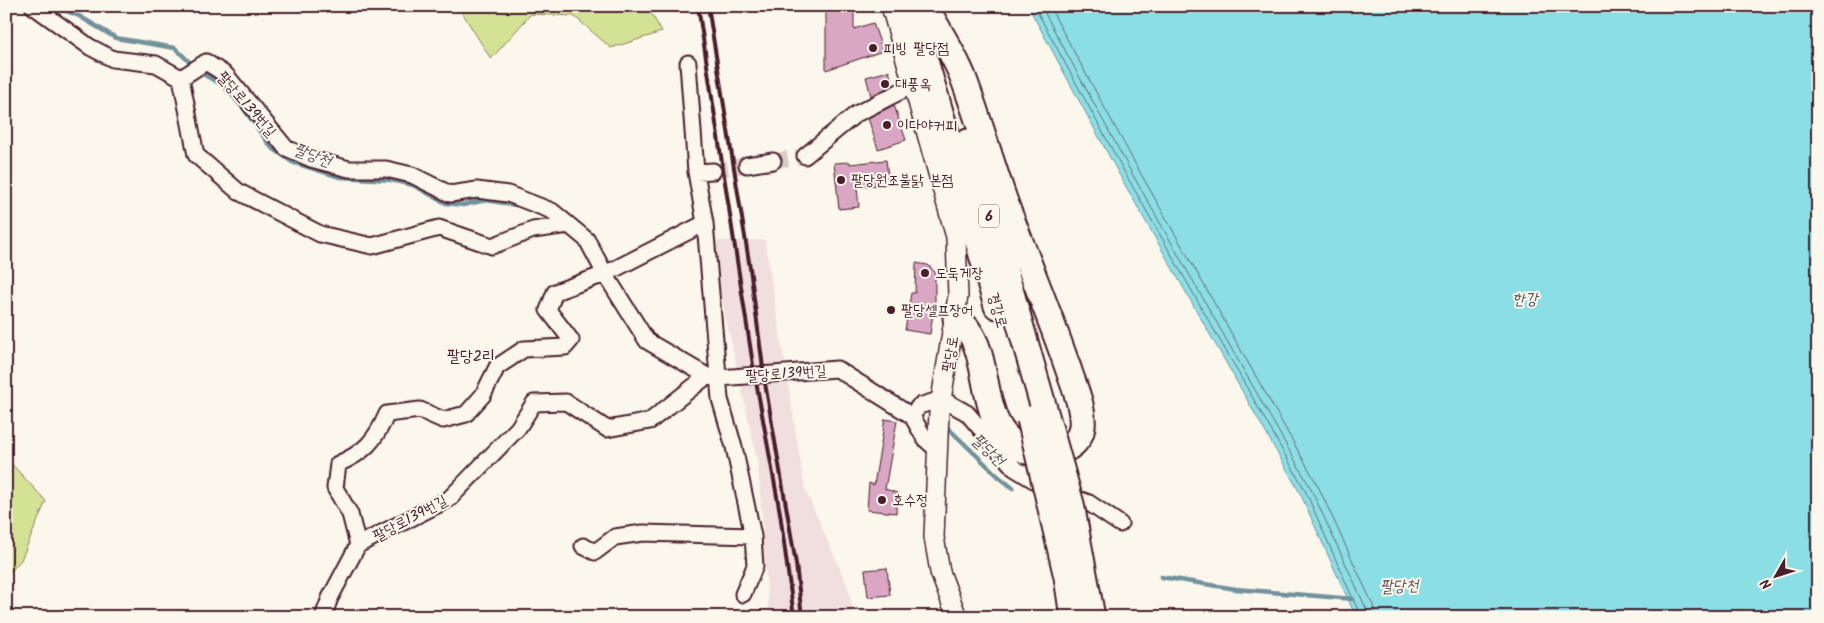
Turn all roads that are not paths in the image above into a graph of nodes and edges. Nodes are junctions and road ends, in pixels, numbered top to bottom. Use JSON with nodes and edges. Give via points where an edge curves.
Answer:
{"nodes":[{"id":1,"x":33,"y":6,"type":"edge"},
{"id":2,"x":891,"y":6,"type":"edge"},
{"id":3,"x":909,"y":6,"type":"edge"},
{"id":4,"x":931,"y":13,"type":"edge"},
{"id":5,"x":688,"y":63,"type":"dead end"},
{"id":6,"x":185,"y":75,"type":"junction"},
{"id":7,"x":915,"y":84,"type":"junction"},
{"id":8,"x":805,"y":156,"type":"tunnel mouth"},
{"id":9,"x":773,"y":161,"type":"tunnel mouth"},
{"id":10,"x":747,"y":165,"type":"tunnel mouth"},
{"id":11,"x":713,"y":171,"type":"tunnel mouth"},
{"id":12,"x":696,"y":172,"type":"junction"},
{"id":13,"x":705,"y":223,"type":"junction"},
{"id":14,"x":569,"y":225,"type":"junction"},
{"id":15,"x":605,"y":274,"type":"junction"},
{"id":16,"x":956,"y":318,"type":"junction"},
{"id":17,"x":713,"y":377,"type":"junction"},
{"id":18,"x":941,"y":405,"type":"junction"},
{"id":19,"x":912,"y":416,"type":"junction"},
{"id":20,"x":1040,"y":422,"type":"junction"},
{"id":21,"x":937,"y":443,"type":"junction"},
{"id":22,"x":1120,"y":524,"type":"dead end"},
{"id":23,"x":753,"y":536,"type":"junction"},
{"id":24,"x":358,"y":546,"type":"junction"},
{"id":25,"x":583,"y":546,"type":"dead end"},
{"id":26,"x":743,"y":594,"type":"dead end"},
{"id":27,"x":323,"y":617,"type":"edge"},
{"id":28,"x":956,"y":617,"type":"edge"},
{"id":29,"x":1074,"y":617,"type":"edge"},
{"id":30,"x":1092,"y":617,"type":"edge"}],
"edges":[{"from":1,"to":6,"type":"street","via":[[90,47],[114,59],[156,64]]},
{"from":2,"to":7,"type":"street","name":"팔당로"},
{"from":3,"to":20,"type":"highway","name":"경강로","number":"6"},
{"from":4,"to":16,"type":"highway","via":[[962,75],[1076,393],[1082,412],[1082,429],[1069,447],[1048,454],[1028,452],[1013,444],[998,427],[974,340],[965,324]]},
{"from":4,"to":20,"type":"highway","name":"경강로","number":"6"},
{"from":5,"to":12,"type":"street"},
{"from":6,"to":14,"type":"street","name":"팔당로139번길","via":[[206,62],[226,75],[286,148],[311,159],[348,169],[386,169],[412,175],[450,194],[477,190],[508,194],[552,211]]},
{"from":6,"to":14,"type":"street","via":[[196,154],[239,192],[320,234],[372,246],[439,228],[492,246],[533,230]]},
{"from":7,"to":8,"type":"street","via":[[856,114]]},
{"from":7,"to":16,"type":"street","name":"팔당로","via":[[956,237]]},
{"from":9,"to":10,"type":"street"},
{"from":11,"to":12,"type":"street"},
{"from":12,"to":13,"type":"street"},
{"from":13,"to":15,"type":"street","name":"팔당로139번길"},
{"from":13,"to":17,"type":"street"},
{"from":14,"to":15,"type":"street","name":"팔당로139번길","via":[[587,240]]},
{"from":15,"to":17,"type":"street","name":"팔당로139번길","via":[[647,342]]},
{"from":15,"to":24,"type":"street","name":"팔당로139번길","via":[[555,292],[548,310],[571,340],[565,347],[524,349],[498,367],[484,396],[466,414],[443,420],[420,410],[387,414],[378,434],[359,455],[338,464],[335,488],[350,514]]},
{"from":16,"to":18,"type":"street","name":"팔당로"},
{"from":17,"to":19,"type":"street","name":"팔당로139번길","via":[[837,369]]},
{"from":17,"to":23,"type":"street","via":[[734,447]]},
{"from":17,"to":24,"type":"street","name":"팔당로139번길","via":[[650,421],[607,429],[566,402],[534,403],[518,428],[449,499]]},
{"from":18,"to":19,"type":"street","via":[[919,406]]},
{"from":18,"to":21,"type":"street","name":"팔당로"},
{"from":18,"to":22,"type":"street","via":[[967,413],[1014,468],[1045,487],[1089,503]]},
{"from":19,"to":21,"type":"street","via":[[925,440]]},
{"from":20,"to":29,"type":"highway","name":"경강로","number":"6","bridge":true},
{"from":20,"to":30,"type":"highway","name":"경강로","number":"6","bridge":true,"via":[[1071,504]]},
{"from":21,"to":28,"type":"street","name":"팔당로","via":[[934,537],[940,572]]},
{"from":23,"to":25,"type":"street","via":[[643,533],[615,537],[595,552]]},
{"from":23,"to":26,"type":"street","via":[[756,566]]},
{"from":24,"to":27,"type":"street"}]}
